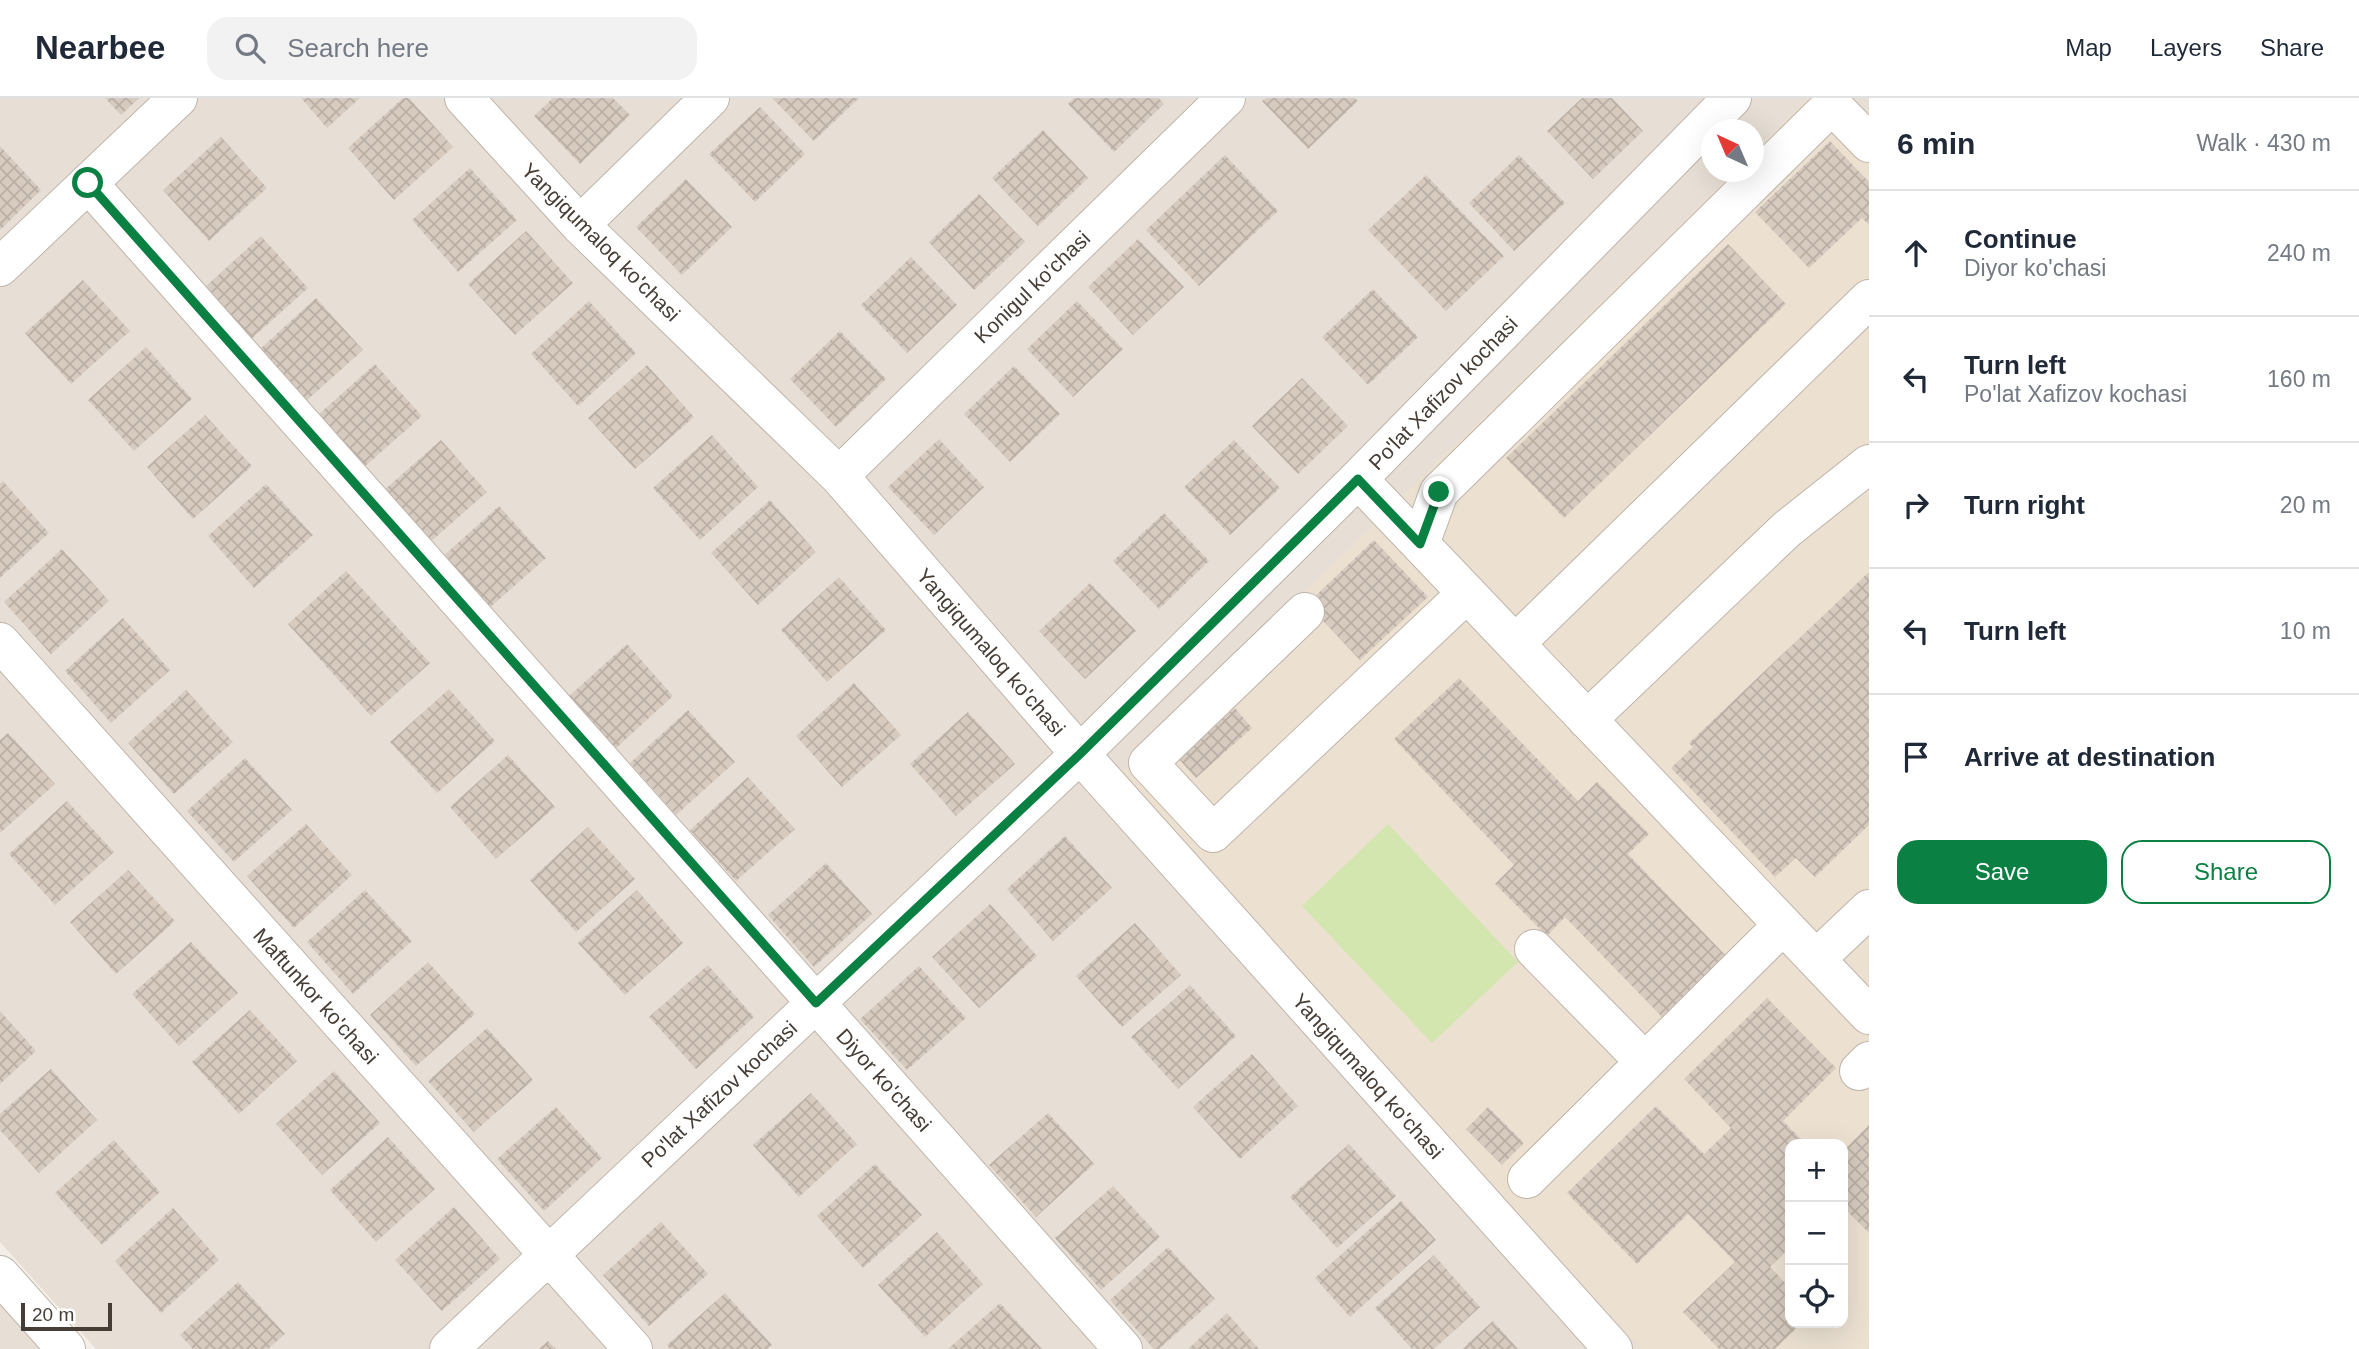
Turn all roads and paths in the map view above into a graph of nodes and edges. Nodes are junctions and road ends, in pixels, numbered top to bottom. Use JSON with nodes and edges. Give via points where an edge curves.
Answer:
{"nodes":[{"id":1,"x":178,"y":98,"type":"edge"},
{"id":2,"x":464,"y":98,"type":"edge"},
{"id":3,"x":710,"y":98,"type":"edge"},
{"id":4,"x":1226,"y":98,"type":"edge"},
{"id":5,"x":1732,"y":98,"type":"edge"},
{"id":6,"x":1869,"y":144,"type":"edge"},
{"id":7,"x":88,"y":183,"type":"junction"},
{"id":8,"x":580,"y":225,"type":"junction"},
{"id":9,"x":0,"y":267,"type":"edge"},
{"id":10,"x":1869,"y":299,"type":"edge"},
{"id":11,"x":1869,"y":464,"type":"edge"},
{"id":12,"x":839,"y":476,"type":"junction"},
{"id":13,"x":1358,"y":479,"type":"junction"},
{"id":14,"x":1420,"y":544,"type":"junction"},
{"id":15,"x":1467,"y":593,"type":"junction"},
{"id":16,"x":1305,"y":612,"type":"dead end"},
{"id":17,"x":0,"y":642,"type":"edge"},
{"id":18,"x":1515,"y":644,"type":"junction"},
{"id":19,"x":1587,"y":720,"type":"junction"},
{"id":20,"x":1080,"y":754,"type":"junction"},
{"id":21,"x":1869,"y":909,"type":"edge"},
{"id":22,"x":1783,"y":925,"type":"junction"},
{"id":23,"x":1534,"y":949,"type":"dead end"},
{"id":24,"x":1815,"y":959,"type":"junction"},
{"id":25,"x":816,"y":1003,"type":"junction"},
{"id":26,"x":1869,"y":1015,"type":"edge"},
{"id":27,"x":1645,"y":1062,"type":"junction"},
{"id":28,"x":1527,"y":1179,"type":"dead end"},
{"id":29,"x":548,"y":1256,"type":"junction"},
{"id":30,"x":0,"y":1275,"type":"edge"},
{"id":31,"x":66,"y":1349,"type":"edge"},
{"id":32,"x":449,"y":1349,"type":"edge"},
{"id":33,"x":633,"y":1349,"type":"edge"},
{"id":34,"x":1123,"y":1349,"type":"edge"},
{"id":35,"x":1613,"y":1349,"type":"edge"}],
"edges":[{"from":1,"to":7,"type":"street"},
{"from":2,"to":8,"type":"street","name":"Yangiqumaloq ko'chasi"},
{"from":3,"to":8,"type":"street"},
{"from":4,"to":12,"type":"street","name":"Konigul ko'chasi"},
{"from":5,"to":13,"type":"street","name":"Po'lat Xafizov kochasi"},
{"from":6,"to":14,"type":"street","via":[[1832,105],[1439,492]]},
{"from":7,"to":9,"type":"street"},
{"from":7,"to":25,"type":"street","name":"Diyor ko'chasi"},
{"from":8,"to":12,"type":"street","name":"Yangiqumaloq ko'chasi"},
{"from":10,"to":18,"type":"street"},
{"from":11,"to":19,"type":"street","via":[[1787,529]]},
{"from":12,"to":20,"type":"street","name":"Yangiqumaloq ko'chasi"},
{"from":13,"to":14,"type":"street"},
{"from":13,"to":20,"type":"street","name":"Po'lat Xafizov kochasi"},
{"from":14,"to":15,"type":"street"},
{"from":15,"to":16,"type":"street","via":[[1213,833],[1148,763]]},
{"from":15,"to":18,"type":"street"},
{"from":17,"to":29,"type":"street","name":"Maftunkor ko'chasi"},
{"from":18,"to":19,"type":"street"},
{"from":19,"to":22,"type":"street"},
{"from":20,"to":25,"type":"street","name":"Po'lat Xafizov kochasi"},
{"from":20,"to":35,"type":"street","name":"Yangiqumaloq ko'chasi"},
{"from":21,"to":24,"type":"street"},
{"from":22,"to":24,"type":"street"},
{"from":22,"to":27,"type":"street"},
{"from":23,"to":27,"type":"street"},
{"from":24,"to":26,"type":"street"},
{"from":25,"to":29,"type":"street","name":"Po'lat Xafizov kochasi"},
{"from":25,"to":34,"type":"street","name":"Diyor ko'chasi"},
{"from":27,"to":28,"type":"street"},
{"from":29,"to":32,"type":"street","name":"Po'lat Xafizov kochasi"},
{"from":29,"to":33,"type":"street","name":"Maftunkor ko'chasi"},
{"from":30,"to":31,"type":"street"}]}
